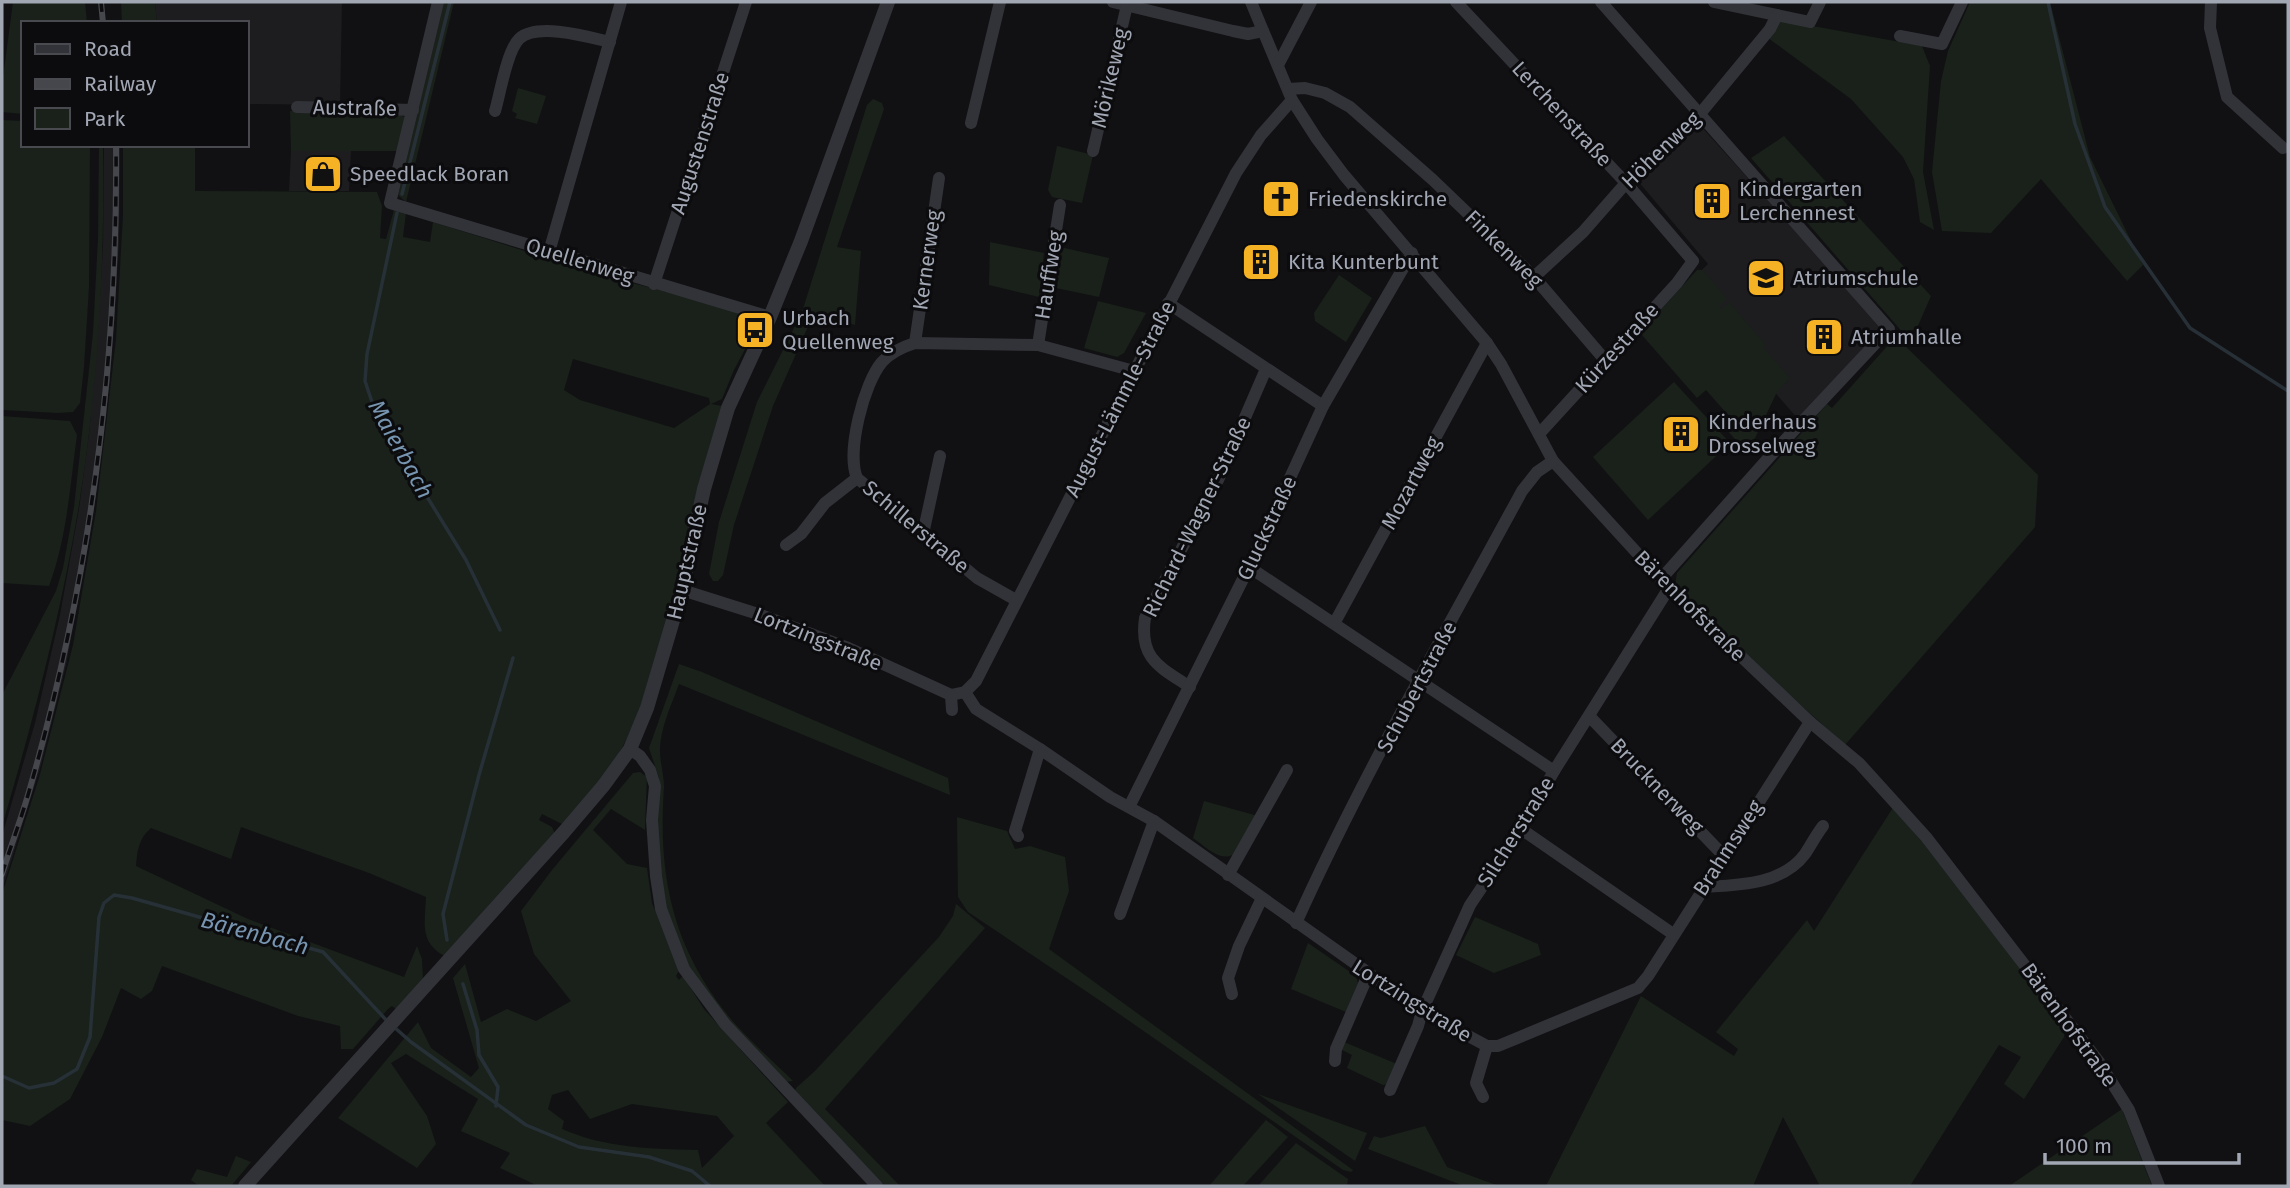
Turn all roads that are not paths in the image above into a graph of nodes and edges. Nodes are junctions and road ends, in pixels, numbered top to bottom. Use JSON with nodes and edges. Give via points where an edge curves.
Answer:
{"nodes":[{"id":1,"x":438,"y":2,"type":"edge"},
{"id":2,"x":621,"y":2,"type":"edge"},
{"id":3,"x":746,"y":2,"type":"edge"},
{"id":4,"x":888,"y":2,"type":"edge"},
{"id":5,"x":1000,"y":2,"type":"edge"},
{"id":6,"x":1113,"y":2,"type":"edge"},
{"id":7,"x":1251,"y":2,"type":"edge"},
{"id":8,"x":1311,"y":2,"type":"edge"},
{"id":9,"x":1456,"y":2,"type":"edge"},
{"id":10,"x":1601,"y":2,"type":"edge"},
{"id":11,"x":1714,"y":2,"type":"edge"},
{"id":12,"x":1820,"y":2,"type":"edge"},
{"id":13,"x":1962,"y":2,"type":"edge"},
{"id":14,"x":2211,"y":2,"type":"edge"},
{"id":15,"x":1127,"y":5,"type":"junction"},
{"id":16,"x":1777,"y":15,"type":"junction"},
{"id":17,"x":1263,"y":31,"type":"junction"},
{"id":18,"x":1900,"y":36,"type":"dead end"},
{"id":19,"x":610,"y":43,"type":"junction"},
{"id":20,"x":1278,"y":65,"type":"junction"},
{"id":21,"x":1290,"y":95,"type":"junction"},
{"id":22,"x":297,"y":107,"type":"dead end"},
{"id":23,"x":413,"y":110,"type":"junction"},
{"id":24,"x":495,"y":111,"type":"dead end"},
{"id":25,"x":1699,"y":115,"type":"junction"},
{"id":26,"x":971,"y":123,"type":"dead end"},
{"id":27,"x":2284,"y":148,"type":"dead end"},
{"id":28,"x":1093,"y":151,"type":"dead end"},
{"id":29,"x":939,"y":178,"type":"dead end"},
{"id":30,"x":1626,"y":183,"type":"junction"},
{"id":31,"x":390,"y":203,"type":"joint"},
{"id":32,"x":1060,"y":205,"type":"dead end"},
{"id":33,"x":549,"y":252,"type":"junction"},
{"id":34,"x":1412,"y":253,"type":"junction"},
{"id":35,"x":1693,"y":261,"type":"joint"},
{"id":36,"x":1534,"y":277,"type":"junction"},
{"id":37,"x":654,"y":284,"type":"junction"},
{"id":38,"x":1168,"y":303,"type":"junction"},
{"id":39,"x":770,"y":317,"type":"junction"},
{"id":40,"x":915,"y":343,"type":"junction"},
{"id":41,"x":1487,"y":343,"type":"junction"},
{"id":42,"x":1038,"y":345,"type":"junction"},
{"id":43,"x":1605,"y":360,"type":"junction"},
{"id":44,"x":1266,"y":369,"type":"junction"},
{"id":45,"x":1134,"y":371,"type":"junction"},
{"id":46,"x":1323,"y":406,"type":"junction"},
{"id":47,"x":1539,"y":434,"type":"junction"},
{"id":48,"x":940,"y":456,"type":"dead end"},
{"id":49,"x":1553,"y":461,"type":"junction"},
{"id":50,"x":857,"y":478,"type":"junction"},
{"id":51,"x":923,"y":534,"type":"junction"},
{"id":52,"x":786,"y":545,"type":"dead end"},
{"id":53,"x":1249,"y":567,"type":"junction"},
{"id":54,"x":1665,"y":584,"type":"junction"},
{"id":55,"x":682,"y":590,"type":"junction"},
{"id":56,"x":1016,"y":600,"type":"junction"},
{"id":57,"x":1335,"y":622,"type":"junction"},
{"id":58,"x":1419,"y":681,"type":"junction"},
{"id":59,"x":1190,"y":687,"type":"junction"},
{"id":60,"x":965,"y":692,"type":"junction"},
{"id":61,"x":951,"y":695,"type":"junction"},
{"id":62,"x":951,"y":710,"type":"dead end"},
{"id":63,"x":1590,"y":717,"type":"junction"},
{"id":64,"x":1810,"y":722,"type":"junction"},
{"id":65,"x":630,"y":749,"type":"junction"},
{"id":66,"x":1040,"y":749,"type":"junction"},
{"id":67,"x":1287,"y":770,"type":"dead end"},
{"id":68,"x":1554,"y":771,"type":"junction"},
{"id":69,"x":1129,"y":807,"type":"junction"},
{"id":70,"x":1154,"y":821,"type":"junction"},
{"id":71,"x":1823,"y":826,"type":"dead end"},
{"id":72,"x":1521,"y":829,"type":"junction"},
{"id":73,"x":1017,"y":836,"type":"dead end"},
{"id":74,"x":1724,"y":856,"type":"junction"},
{"id":75,"x":1228,"y":875,"type":"junction"},
{"id":76,"x":1703,"y":887,"type":"junction"},
{"id":77,"x":1262,"y":898,"type":"junction"},
{"id":78,"x":1120,"y":914,"type":"dead end"},
{"id":79,"x":1296,"y":923,"type":"junction"},
{"id":80,"x":1673,"y":934,"type":"junction"},
{"id":81,"x":1368,"y":975,"type":"junction"},
{"id":82,"x":1648,"y":976,"type":"joint"},
{"id":83,"x":1232,"y":993,"type":"dead end"},
{"id":84,"x":1422,"y":1011,"type":"junction"},
{"id":85,"x":1487,"y":1046,"type":"junction"},
{"id":86,"x":1335,"y":1061,"type":"dead end"},
{"id":87,"x":1390,"y":1090,"type":"dead end"},
{"id":88,"x":1483,"y":1097,"type":"dead end"},
{"id":89,"x":245,"y":1186,"type":"edge"},
{"id":90,"x":877,"y":1186,"type":"edge"},
{"id":91,"x":2159,"y":1186,"type":"edge"}],
"edges":[{"from":1,"to":23,"type":"street","name":"Austraße"},
{"from":2,"to":19,"type":"street"},
{"from":3,"to":37,"type":"street","name":"Augustenstraße"},
{"from":4,"to":39,"type":"street","name":"Hauptstraße"},
{"from":5,"to":26,"type":"street"},
{"from":6,"to":15,"type":"street"},
{"from":7,"to":17,"type":"street","name":"Bärenhofstraße"},
{"from":8,"to":20,"type":"street"},
{"from":9,"to":30,"type":"street","name":"Lerchenstraße"},
{"from":10,"to":25,"type":"street"},
{"from":11,"to":16,"type":"street"},
{"from":12,"to":16,"type":"street","via":[[1810,22]]},
{"from":13,"to":18,"type":"street","via":[[1942,44]]},
{"from":14,"to":27,"type":"street","via":[[2210,28],[2227,97]]},
{"from":15,"to":17,"type":"street","via":[[1248,34]]},
{"from":15,"to":28,"type":"street","name":"Mörikeweg"},
{"from":16,"to":25,"type":"street","name":"Höhenweg"},
{"from":17,"to":20,"type":"street","name":"Bärenhofstraße"},
{"from":19,"to":24,"type":"street","via":[[553,32],[533,32],[519,39]]},
{"from":19,"to":33,"type":"street"},
{"from":20,"to":21,"type":"street","name":"Bärenhofstraße"},
{"from":21,"to":34,"type":"street","name":"Bärenhofstraße","via":[[1344,175]]},
{"from":21,"to":36,"type":"street","name":"Finkenweg","via":[[1305,88],[1350,107]]},
{"from":21,"to":38,"type":"street","name":"August-Lämmle-Straße","via":[[1236,173]]},
{"from":22,"to":23,"type":"street","name":"Austraße"},
{"from":23,"to":31,"type":"street","name":"Austraße"},
{"from":25,"to":30,"type":"street","name":"Höhenweg"},
{"from":25,"to":54,"type":"street","name":"Silcherstraße","via":[[1889,329],[1772,454]]},
{"from":29,"to":40,"type":"street","name":"Kernerweg"},
{"from":30,"to":35,"type":"street","name":"Lerchenstraße"},
{"from":30,"to":36,"type":"street","name":"Höhenweg","via":[[1583,232]]},
{"from":31,"to":33,"type":"street","name":"Quellenweg"},
{"from":32,"to":42,"type":"street","name":"Hauffweg"},
{"from":33,"to":37,"type":"street","name":"Quellenweg"},
{"from":34,"to":41,"type":"street","name":"Bärenhofstraße"},
{"from":34,"to":46,"type":"street","name":"Gluckstraße"},
{"from":35,"to":43,"type":"street","name":"Kürzestraße"},
{"from":36,"to":43,"type":"street","name":"Finkenweg"},
{"from":37,"to":39,"type":"street","name":"Quellenweg"},
{"from":38,"to":44,"type":"street"},
{"from":38,"to":45,"type":"street","name":"August-Lämmle-Straße"},
{"from":39,"to":55,"type":"street","name":"Hauptstraße","via":[[728,408]]},
{"from":40,"to":42,"type":"street","name":"Schillerstraße"},
{"from":40,"to":50,"type":"street","name":"Schillerstraße","via":[[898,348],[873,374],[854,442]]},
{"from":41,"to":47,"type":"street","name":"Bärenhofstraße"},
{"from":41,"to":57,"type":"street","name":"Mozartweg"},
{"from":42,"to":45,"type":"street","name":"Schillerstraße"},
{"from":43,"to":47,"type":"street","name":"Kürzestraße"},
{"from":44,"to":46,"type":"street"},
{"from":44,"to":59,"type":"street","name":"Richard-Wagner-Straße","via":[[1218,480],[1145,618],[1146,650],[1156,664]]},
{"from":45,"to":56,"type":"street","name":"August-Lämmle-Straße"},
{"from":46,"to":53,"type":"street","name":"Gluckstraße"},
{"from":47,"to":49,"type":"street","name":"Bärenhofstraße"},
{"from":48,"to":51,"type":"street"},
{"from":49,"to":54,"type":"street","name":"Bärenhofstraße"},
{"from":49,"to":58,"type":"street","name":"Schubertstraße","via":[[1522,491]]},
{"from":50,"to":51,"type":"street","name":"Schillerstraße"},
{"from":50,"to":52,"type":"street","via":[[825,503],[801,534]]},
{"from":51,"to":56,"type":"street","name":"Schillerstraße","via":[[977,578]]},
{"from":53,"to":57,"type":"street"},
{"from":53,"to":59,"type":"street","name":"Gluckstraße"},
{"from":54,"to":63,"type":"street","name":"Silcherstraße"},
{"from":54,"to":64,"type":"street","name":"Bärenhofstraße"},
{"from":55,"to":61,"type":"street","name":"Lortzingstraße","via":[[845,647]]},
{"from":55,"to":65,"type":"street","name":"Hauptstraße"},
{"from":56,"to":60,"type":"street","name":"August-Lämmle-Straße"},
{"from":57,"to":58,"type":"street"},
{"from":58,"to":68,"type":"street"},
{"from":58,"to":79,"type":"street","name":"Schubertstraße"},
{"from":59,"to":69,"type":"street","name":"Gluckstraße"},
{"from":60,"to":61,"type":"street"},
{"from":60,"to":66,"type":"street","name":"Lortzingstraße","via":[[976,709]]},
{"from":61,"to":62,"type":"street"},
{"from":63,"to":68,"type":"street","name":"Silcherstraße"},
{"from":63,"to":74,"type":"street","name":"Brucknerweg"},
{"from":64,"to":74,"type":"street","name":"Brahmsweg"},
{"from":64,"to":91,"type":"street","name":"Bärenhofstraße","via":[[1904,811],[2074,1026],[2129,1110]]},
{"from":65,"to":89,"type":"street","name":"Hauptstraße","via":[[564,832]]},
{"from":65,"to":90,"type":"street","via":[[650,770],[654,786],[652,820],[661,909],[684,969],[725,1024]]},
{"from":66,"to":69,"type":"street","name":"Lortzingstraße"},
{"from":66,"to":73,"type":"street"},
{"from":67,"to":75,"type":"street"},
{"from":68,"to":72,"type":"street","name":"Silcherstraße"},
{"from":69,"to":70,"type":"street","name":"Lortzingstraße"},
{"from":70,"to":75,"type":"street","name":"Lortzingstraße"},
{"from":70,"to":78,"type":"street"},
{"from":71,"to":76,"type":"street","via":[[1804,856],[1788,868],[1758,883]]},
{"from":72,"to":80,"type":"street"},
{"from":72,"to":84,"type":"street","name":"Silcherstraße","via":[[1470,905]]},
{"from":74,"to":76,"type":"street","name":"Brahmsweg"},
{"from":75,"to":77,"type":"street","name":"Lortzingstraße"},
{"from":76,"to":80,"type":"street","name":"Brahmsweg"},
{"from":77,"to":79,"type":"street","name":"Lortzingstraße"},
{"from":77,"to":83,"type":"street","via":[[1228,978]]},
{"from":79,"to":81,"type":"street","name":"Lortzingstraße"},
{"from":80,"to":82,"type":"street","name":"Brahmsweg"},
{"from":81,"to":84,"type":"street","name":"Lortzingstraße"},
{"from":81,"to":86,"type":"street"},
{"from":82,"to":85,"type":"street","name":"Lortzingstraße","via":[[1638,988],[1613,999],[1498,1046]]},
{"from":84,"to":85,"type":"street","name":"Lortzingstraße"},
{"from":84,"to":87,"type":"street","name":"Silcherstraße"},
{"from":85,"to":88,"type":"street","via":[[1476,1083]]}]}
